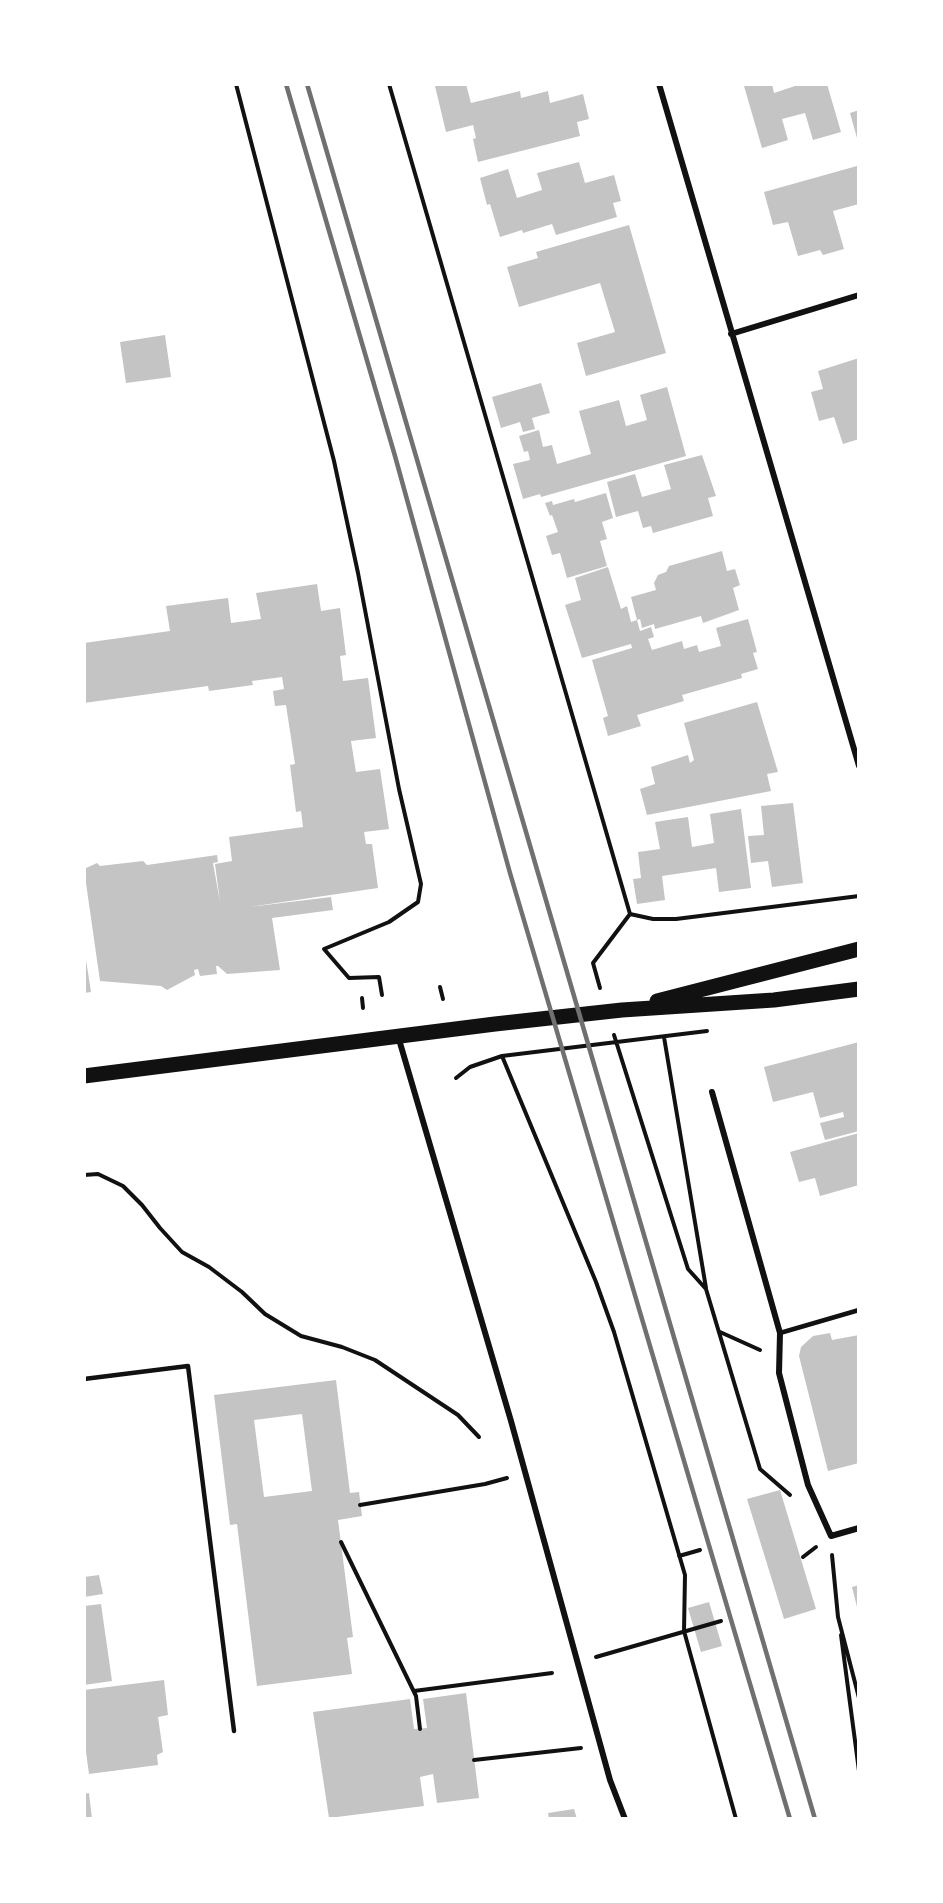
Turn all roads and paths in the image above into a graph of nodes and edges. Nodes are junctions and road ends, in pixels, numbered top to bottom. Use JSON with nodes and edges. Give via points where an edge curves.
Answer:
{"nodes":[{"id":1,"x":236,"y":84,"type":"edge"},
{"id":2,"x":389,"y":84,"type":"edge"},
{"id":3,"x":659,"y":84,"type":"edge"},
{"id":4,"x":859,"y":295,"type":"edge"},
{"id":5,"x":731,"y":334,"type":"junction"},
{"id":6,"x":859,"y":766,"type":"edge"},
{"id":7,"x":859,"y":896,"type":"edge"},
{"id":8,"x":630,"y":914,"type":"junction"},
{"id":9,"x":859,"y":949,"type":"edge"},
{"id":10,"x":440,"y":987,"type":"dead end"},
{"id":11,"x":859,"y":988,"type":"edge"},
{"id":12,"x":382,"y":995,"type":"dead end"},
{"id":13,"x":603,"y":996,"type":"dead end"},
{"id":14,"x":362,"y":998,"type":"dead end"},
{"id":15,"x":443,"y":999,"type":"dead end"},
{"id":16,"x":363,"y":1008,"type":"dead end"},
{"id":17,"x":622,"y":1010,"type":"junction"},
{"id":18,"x":612,"y":1029,"type":"dead end"},
{"id":19,"x":398,"y":1035,"type":"junction"},
{"id":20,"x":664,"y":1037,"type":"dead end"},
{"id":21,"x":634,"y":1041,"type":"dead end"},
{"id":22,"x":502,"y":1056,"type":"junction"},
{"id":23,"x":84,"y":1076,"type":"edge"},
{"id":24,"x":456,"y":1078,"type":"dead end"},
{"id":25,"x":712,"y":1092,"type":"dead end"},
{"id":26,"x":84,"y":1175,"type":"edge"},
{"id":27,"x":706,"y":1288,"type":"junction"},
{"id":28,"x":859,"y":1310,"type":"edge"},
{"id":29,"x":719,"y":1332,"type":"junction"},
{"id":30,"x":780,"y":1333,"type":"junction"},
{"id":31,"x":779,"y":1359,"type":"junction"},
{"id":32,"x":84,"y":1379,"type":"edge"},
{"id":33,"x":479,"y":1437,"type":"dead end"},
{"id":34,"x":526,"y":1473,"type":"junction"},
{"id":35,"x":793,"y":1497,"type":"dead end"},
{"id":36,"x":360,"y":1505,"type":"dead end"},
{"id":37,"x":859,"y":1528,"type":"edge"},
{"id":38,"x":831,"y":1536,"type":"junction"},
{"id":39,"x":341,"y":1542,"type":"dead end"},
{"id":40,"x":700,"y":1550,"type":"dead end"},
{"id":41,"x":679,"y":1556,"type":"junction"},
{"id":42,"x":838,"y":1617,"type":"junction"},
{"id":43,"x":721,"y":1621,"type":"dead end"},
{"id":44,"x":684,"y":1631,"type":"junction"},
{"id":45,"x":578,"y":1662,"type":"junction"},
{"id":46,"x":552,"y":1673,"type":"dead end"},
{"id":47,"x":414,"y":1691,"type":"junction"},
{"id":48,"x":859,"y":1698,"type":"edge"},
{"id":49,"x":420,"y":1729,"type":"dead end"},
{"id":50,"x":234,"y":1731,"type":"dead end"},
{"id":51,"x":600,"y":1745,"type":"junction"},
{"id":52,"x":474,"y":1760,"type":"dead end"},
{"id":53,"x":859,"y":1771,"type":"edge"},
{"id":54,"x":625,"y":1819,"type":"edge"},
{"id":55,"x":736,"y":1819,"type":"edge"}],
"edges":[{"from":1,"to":12,"type":"path","via":[[334,461],[421,884],[418,902],[388,922],[324,949],[349,978],[379,977]]},
{"from":2,"to":8,"type":"path"},
{"from":3,"to":5,"type":"street"},
{"from":4,"to":5,"type":"street"},
{"from":5,"to":6,"type":"street"},
{"from":7,"to":8,"type":"path","via":[[676,919]]},
{"from":8,"to":13,"type":"path","via":[[593,963]]},
{"from":9,"to":17,"type":"main road"},
{"from":10,"to":15,"type":"path"},
{"from":11,"to":17,"type":"main road","via":[[774,1000]]},
{"from":14,"to":16,"type":"path"},
{"from":17,"to":19,"type":"main road"},
{"from":18,"to":27,"type":"path","via":[[688,1269]]},
{"from":19,"to":23,"type":"main road"},
{"from":19,"to":34,"type":"street"},
{"from":20,"to":27,"type":"path"},
{"from":21,"to":22,"type":"path"},
{"from":22,"to":24,"type":"path","via":[[470,1067]]},
{"from":22,"to":41,"type":"path","via":[[614,1332]]},
{"from":25,"to":30,"type":"street"},
{"from":26,"to":33,"type":"path","via":[[99,1174],[123,1186],[182,1252],[209,1267],[265,1314],[301,1336],[375,1360],[458,1415]]},
{"from":27,"to":29,"type":"path"},
{"from":28,"to":30,"type":"lane"},
{"from":29,"to":31,"type":"path"},
{"from":29,"to":35,"type":"path","via":[[760,1469]]},
{"from":30,"to":31,"type":"street"},
{"from":31,"to":38,"type":"street","via":[[808,1485]]},
{"from":32,"to":50,"type":"lane","via":[[188,1366]]},
{"from":34,"to":36,"type":"path","via":[[485,1484]]},
{"from":34,"to":45,"type":"street"},
{"from":37,"to":38,"type":"street"},
{"from":38,"to":42,"type":"path"},
{"from":39,"to":47,"type":"path"},
{"from":40,"to":41,"type":"path"},
{"from":41,"to":44,"type":"path","via":[[685,1575]]},
{"from":42,"to":48,"type":"path"},
{"from":42,"to":53,"type":"path"},
{"from":43,"to":44,"type":"path"},
{"from":44,"to":45,"type":"path"},
{"from":44,"to":55,"type":"path"},
{"from":45,"to":51,"type":"street"},
{"from":46,"to":47,"type":"path"},
{"from":47,"to":49,"type":"path"},
{"from":51,"to":52,"type":"path"},
{"from":51,"to":54,"type":"street"}]}
